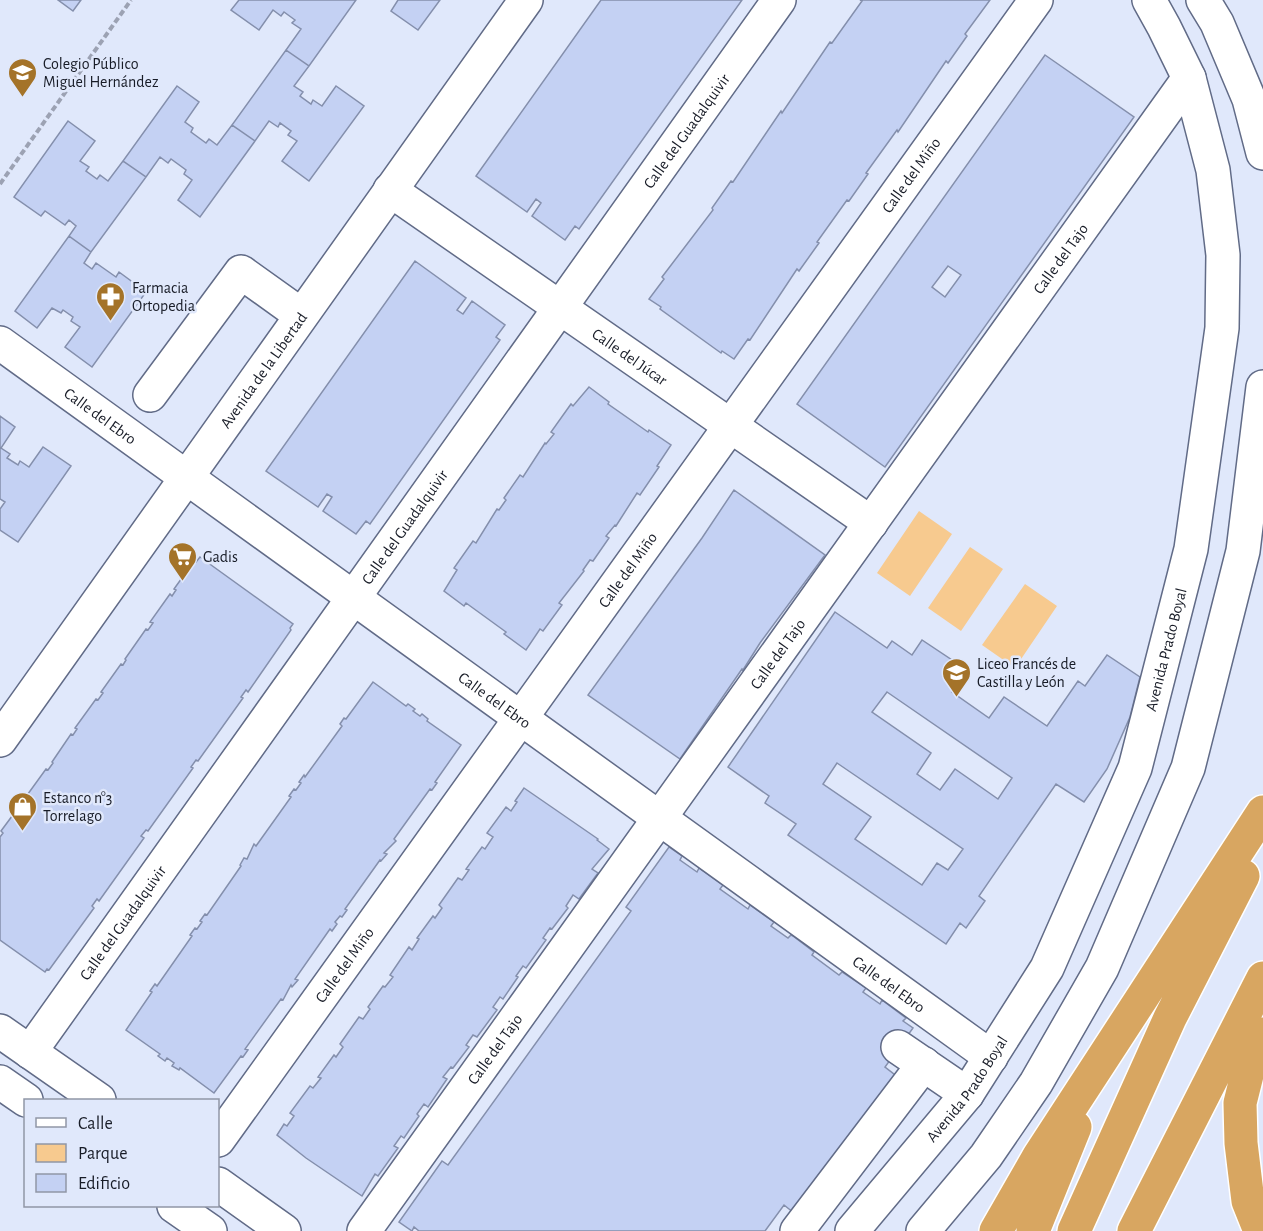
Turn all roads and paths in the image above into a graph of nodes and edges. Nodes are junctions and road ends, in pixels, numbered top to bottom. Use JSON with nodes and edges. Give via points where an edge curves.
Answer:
{"nodes":[{"id":1,"x":131,"y":0,"type":"edge"},
{"id":2,"x":526,"y":0,"type":"edge"},
{"id":3,"x":779,"y":0,"type":"edge"},
{"id":4,"x":1036,"y":0,"type":"edge"},
{"id":5,"x":1149,"y":0,"type":"edge"},
{"id":6,"x":1203,"y":0,"type":"edge"},
{"id":7,"x":1188,"y":78,"type":"junction"},
{"id":8,"x":1263,"y":153,"type":"edge"},
{"id":9,"x":0,"y":184,"type":"edge"},
{"id":10,"x":390,"y":190,"type":"junction"},
{"id":11,"x":560,"y":308,"type":"junction"},
{"id":12,"x":301,"y":315,"type":"junction"},
{"id":13,"x":0,"y":344,"type":"edge"},
{"id":14,"x":1263,"y":387,"type":"edge"},
{"id":15,"x":150,"y":395,"type":"dead end"},
{"id":16,"x":731,"y":426,"type":"junction"},
{"id":17,"x":186,"y":478,"type":"junction"},
{"id":18,"x":871,"y":523,"type":"junction"},
{"id":19,"x":353,"y":598,"type":"junction"},
{"id":20,"x":520,"y":719,"type":"junction"},
{"id":21,"x":0,"y":740,"type":"edge"},
{"id":22,"x":1263,"y":812,"type":"edge"},
{"id":23,"x":659,"y":819,"type":"junction"},
{"id":24,"x":1263,"y":837,"type":"edge"},
{"id":25,"x":1263,"y":978,"type":"edge"},
{"id":26,"x":0,"y":1031,"type":"edge"},
{"id":27,"x":1263,"y":1034,"type":"edge"},
{"id":28,"x":30,"y":1052,"type":"junction"},
{"id":29,"x":991,"y":1057,"type":"junction"},
{"id":30,"x":1102,"y":1058,"type":"junction"},
{"id":31,"x":0,"y":1082,"type":"edge"},
{"id":32,"x":967,"y":1094,"type":"junction"},
{"id":33,"x":96,"y":1099,"type":"edge"},
{"id":34,"x":24,"y":1100,"type":"edge"},
{"id":35,"x":219,"y":1139,"type":"edge"},
{"id":36,"x":219,"y":1185,"type":"edge"},
{"id":37,"x":175,"y":1207,"type":"edge"},
{"id":38,"x":210,"y":1231,"type":"edge"},
{"id":39,"x":284,"y":1231,"type":"edge"},
{"id":40,"x":364,"y":1231,"type":"edge"},
{"id":41,"x":797,"y":1231,"type":"edge"},
{"id":42,"x":852,"y":1231,"type":"edge"},
{"id":43,"x":922,"y":1231,"type":"edge"},
{"id":44,"x":996,"y":1231,"type":"edge"},
{"id":45,"x":1033,"y":1231,"type":"edge"},
{"id":46,"x":1074,"y":1231,"type":"edge"},
{"id":47,"x":1134,"y":1231,"type":"edge"},
{"id":48,"x":1260,"y":1231,"type":"edge"}],
"edges":[{"from":1,"to":9,"type":"path"},
{"from":2,"to":10,"type":"street","name":"Avenida de la Libertad"},
{"from":3,"to":11,"type":"street","name":"Calle del Guadalquivir"},
{"from":4,"to":16,"type":"street","name":"Calle del Miño"},
{"from":5,"to":7,"type":"street","name":"Avenida Prado Boyal"},
{"from":6,"to":8,"type":"street","via":[[1217,23],[1249,99]]},
{"from":7,"to":18,"type":"street","name":"Calle del Tajo"},
{"from":7,"to":29,"type":"street","name":"Avenida Prado Boyal","via":[[1213,170],[1223,255],[1222,328],[1191,549],[1135,768],[1047,968]]},
{"from":10,"to":11,"type":"street","name":"Calle del Júcar"},
{"from":10,"to":12,"type":"street","name":"Avenida de la Libertad"},
{"from":11,"to":16,"type":"street","name":"Calle del Júcar"},
{"from":11,"to":19,"type":"street","name":"Calle del Guadalquivir"},
{"from":12,"to":15,"type":"street","via":[[241,272]]},
{"from":12,"to":17,"type":"street","name":"Avenida de la Libertad"},
{"from":13,"to":17,"type":"street","name":"Calle del Ebro"},
{"from":14,"to":43,"type":"street","via":[[1243,551],[1188,768],[1102,968],[1042,1072],[987,1156]]},
{"from":16,"to":18,"type":"street","name":"Calle del Júcar"},
{"from":16,"to":20,"type":"street","name":"Calle del Miño"},
{"from":17,"to":19,"type":"street","name":"Calle del Ebro"},
{"from":17,"to":21,"type":"street","name":"Avenida de la Libertad"},
{"from":18,"to":23,"type":"street","name":"Calle del Tajo"},
{"from":19,"to":20,"type":"street","name":"Calle del Ebro"},
{"from":19,"to":28,"type":"street","name":"Calle del Guadalquivir"},
{"from":20,"to":23,"type":"street","name":"Calle del Ebro"},
{"from":20,"to":35,"type":"street","name":"Calle del Miño"},
{"from":22,"to":30,"type":"highway"},
{"from":23,"to":29,"type":"street","name":"Calle del Ebro"},
{"from":23,"to":40,"type":"street","name":"Calle del Tajo"},
{"from":24,"to":46,"type":"highway","via":[[1170,1018]]},
{"from":25,"to":47,"type":"highway"},
{"from":26,"to":28,"type":"street"},
{"from":27,"to":48,"type":"highway","via":[[1250,1063],[1240,1103],[1248,1201]]},
{"from":28,"to":33,"type":"street"},
{"from":29,"to":32,"type":"street","name":"Avenida Prado Boyal"},
{"from":30,"to":44,"type":"highway","via":[[1038,1156]]},
{"from":30,"to":45,"type":"highway"},
{"from":31,"to":34,"type":"street"},
{"from":32,"to":41,"type":"street","via":[[911,1056]]},
{"from":32,"to":42,"type":"street","name":"Avenida Prado Boyal"},
{"from":36,"to":39,"type":"street"},
{"from":37,"to":38,"type":"street"}]}
